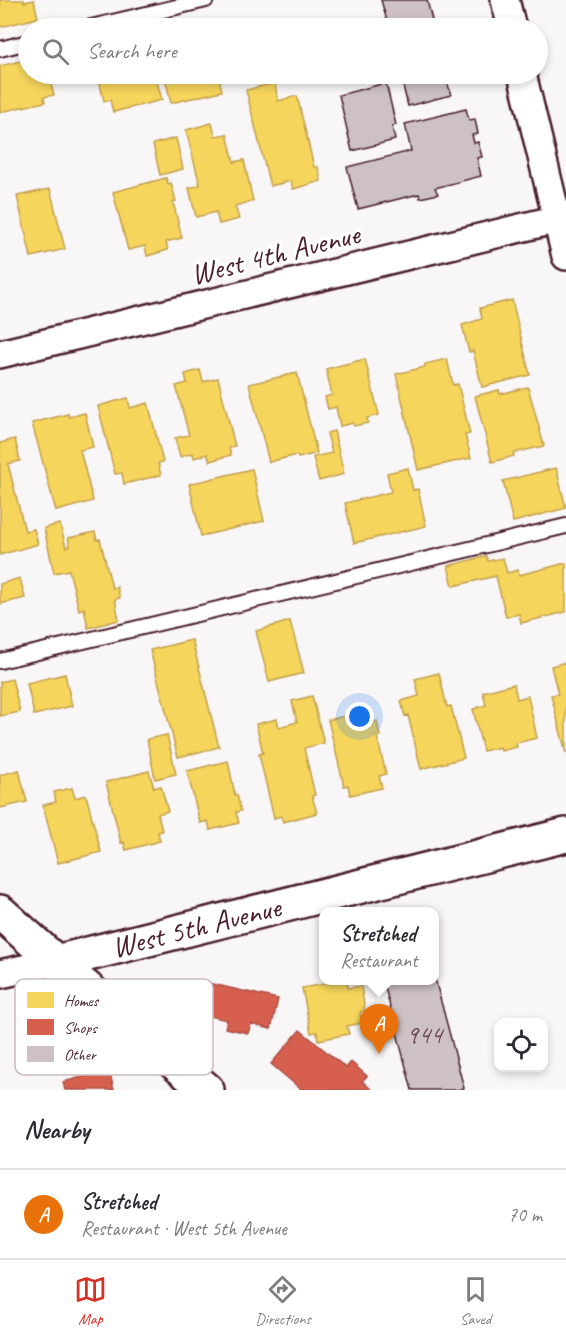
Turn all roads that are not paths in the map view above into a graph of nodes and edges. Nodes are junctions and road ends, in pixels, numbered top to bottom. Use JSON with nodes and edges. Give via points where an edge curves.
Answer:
{"nodes":[{"id":1,"x":206,"y":0,"type":"edge"},
{"id":2,"x":505,"y":0,"type":"edge"},
{"id":3,"x":130,"y":18,"type":"edge"},
{"id":4,"x":510,"y":18,"type":"edge"},
{"id":5,"x":18,"y":44,"type":"edge"},
{"id":6,"x":0,"y":49,"type":"edge"},
{"id":7,"x":525,"y":84,"type":"edge"},
{"id":8,"x":562,"y":218,"type":"edge"},
{"id":9,"x":566,"y":256,"type":"edge"},
{"id":10,"x":0,"y":354,"type":"edge"},
{"id":11,"x":566,"y":526,"type":"edge"},
{"id":12,"x":0,"y":662,"type":"edge"},
{"id":13,"x":566,"y":835,"type":"edge"},
{"id":14,"x":0,"y":912,"type":"edge"},
{"id":15,"x":56,"y":962,"type":"junction"},
{"id":16,"x":0,"y":974,"type":"edge"},
{"id":17,"x":76,"y":979,"type":"edge"},
{"id":18,"x":189,"y":1075,"type":"edge"},
{"id":19,"x":207,"y":1090,"type":"edge"}],
"edges":[{"from":1,"to":3,"type":"lane"},
{"from":2,"to":4,"type":"street"},
{"from":5,"to":6,"type":"lane"},
{"from":7,"to":8,"type":"street"},
{"from":8,"to":9,"type":"street"},
{"from":8,"to":10,"type":"street","name":"West 4th Avenue"},
{"from":11,"to":12,"type":"lane"},
{"from":13,"to":15,"type":"street","name":"West 5th Avenue"},
{"from":14,"to":15,"type":"street"},
{"from":15,"to":16,"type":"street","name":"West 5th Avenue"},
{"from":15,"to":17,"type":"street"},
{"from":18,"to":19,"type":"street"}]}
